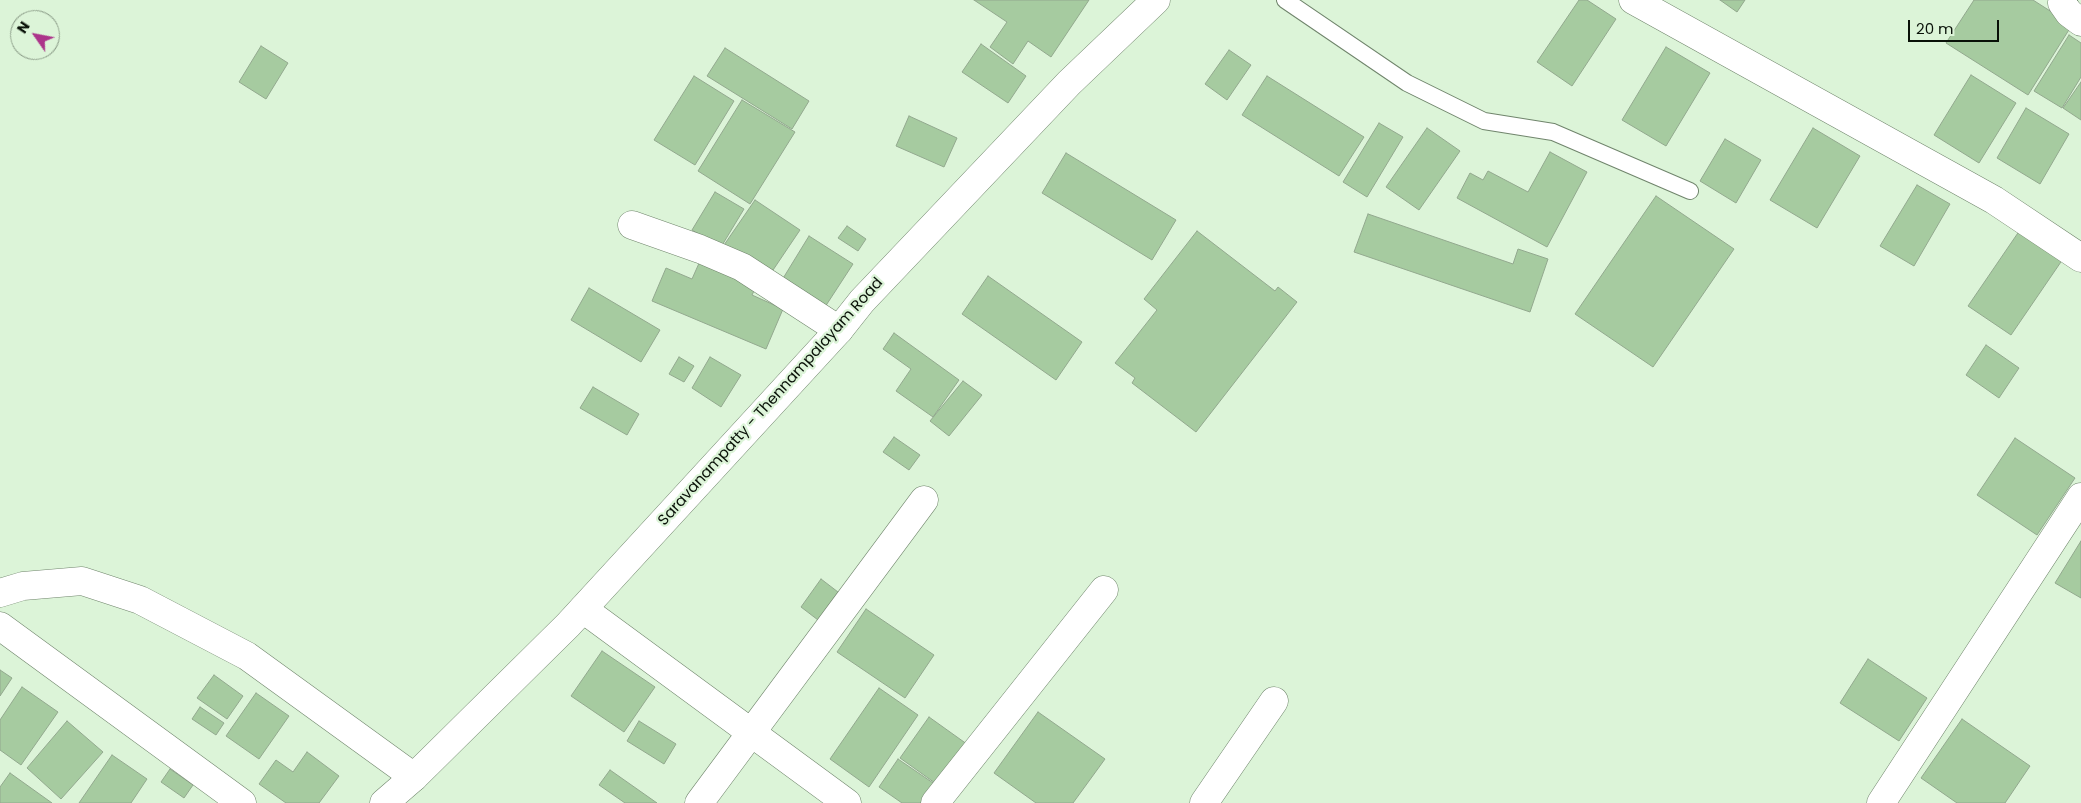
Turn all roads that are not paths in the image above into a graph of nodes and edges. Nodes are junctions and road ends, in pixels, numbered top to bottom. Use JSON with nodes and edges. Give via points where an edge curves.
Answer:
{"nodes":[{"id":1,"x":1156,"y":0,"type":"edge"},
{"id":2,"x":1285,"y":0,"type":"edge"},
{"id":3,"x":1633,"y":0,"type":"edge"},
{"id":4,"x":2063,"y":0,"type":"edge"},
{"id":5,"x":2081,"y":22,"type":"edge"},
{"id":6,"x":1690,"y":191,"type":"dead end"},
{"id":7,"x":632,"y":224,"type":"dead end"},
{"id":8,"x":2081,"y":258,"type":"edge"},
{"id":9,"x":839,"y":330,"type":"junction"},
{"id":10,"x":2081,"y":497,"type":"edge"},
{"id":11,"x":924,"y":500,"type":"dead end"},
{"id":12,"x":1104,"y":590,"type":"dead end"},
{"id":13,"x":0,"y":593,"type":"edge"},
{"id":14,"x":583,"y":608,"type":"junction"},
{"id":15,"x":0,"y":626,"type":"edge"},
{"id":16,"x":1274,"y":701,"type":"dead end"},
{"id":17,"x":751,"y":732,"type":"junction"},
{"id":18,"x":414,"y":777,"type":"junction"},
{"id":19,"x":242,"y":803,"type":"edge"},
{"id":20,"x":384,"y":803,"type":"edge"},
{"id":21,"x":699,"y":803,"type":"edge"},
{"id":22,"x":847,"y":803,"type":"edge"},
{"id":23,"x":935,"y":803,"type":"edge"},
{"id":24,"x":1204,"y":803,"type":"edge"},
{"id":25,"x":1881,"y":803,"type":"edge"}],
"edges":[{"from":1,"to":9,"type":"street","name":"Saravanampatty - Thennampalayam Road","via":[[1062,90],[862,301]]},
{"from":2,"to":6,"type":"lane","via":[[1407,84],[1484,122],[1554,132]]},
{"from":3,"to":8,"type":"street","via":[[1994,200]]},
{"from":4,"to":5,"type":"street","via":[[2069,13]]},
{"from":7,"to":9,"type":"street","via":[[742,267]]},
{"from":9,"to":14,"type":"street","name":"Saravanampatty - Thennampalayam Road"},
{"from":10,"to":25,"type":"street"},
{"from":11,"to":17,"type":"street"},
{"from":12,"to":23,"type":"street"},
{"from":13,"to":18,"type":"street","via":[[23,586],[82,581],[140,600],[247,656]]},
{"from":14,"to":17,"type":"street"},
{"from":14,"to":18,"type":"street","name":"Saravanampatty - Thennampalayam Road"},
{"from":15,"to":19,"type":"street"},
{"from":16,"to":24,"type":"street"},
{"from":17,"to":21,"type":"street"},
{"from":17,"to":22,"type":"street"},
{"from":18,"to":20,"type":"street","name":"Saravanampatty - Thennampalayam Road"}]}
